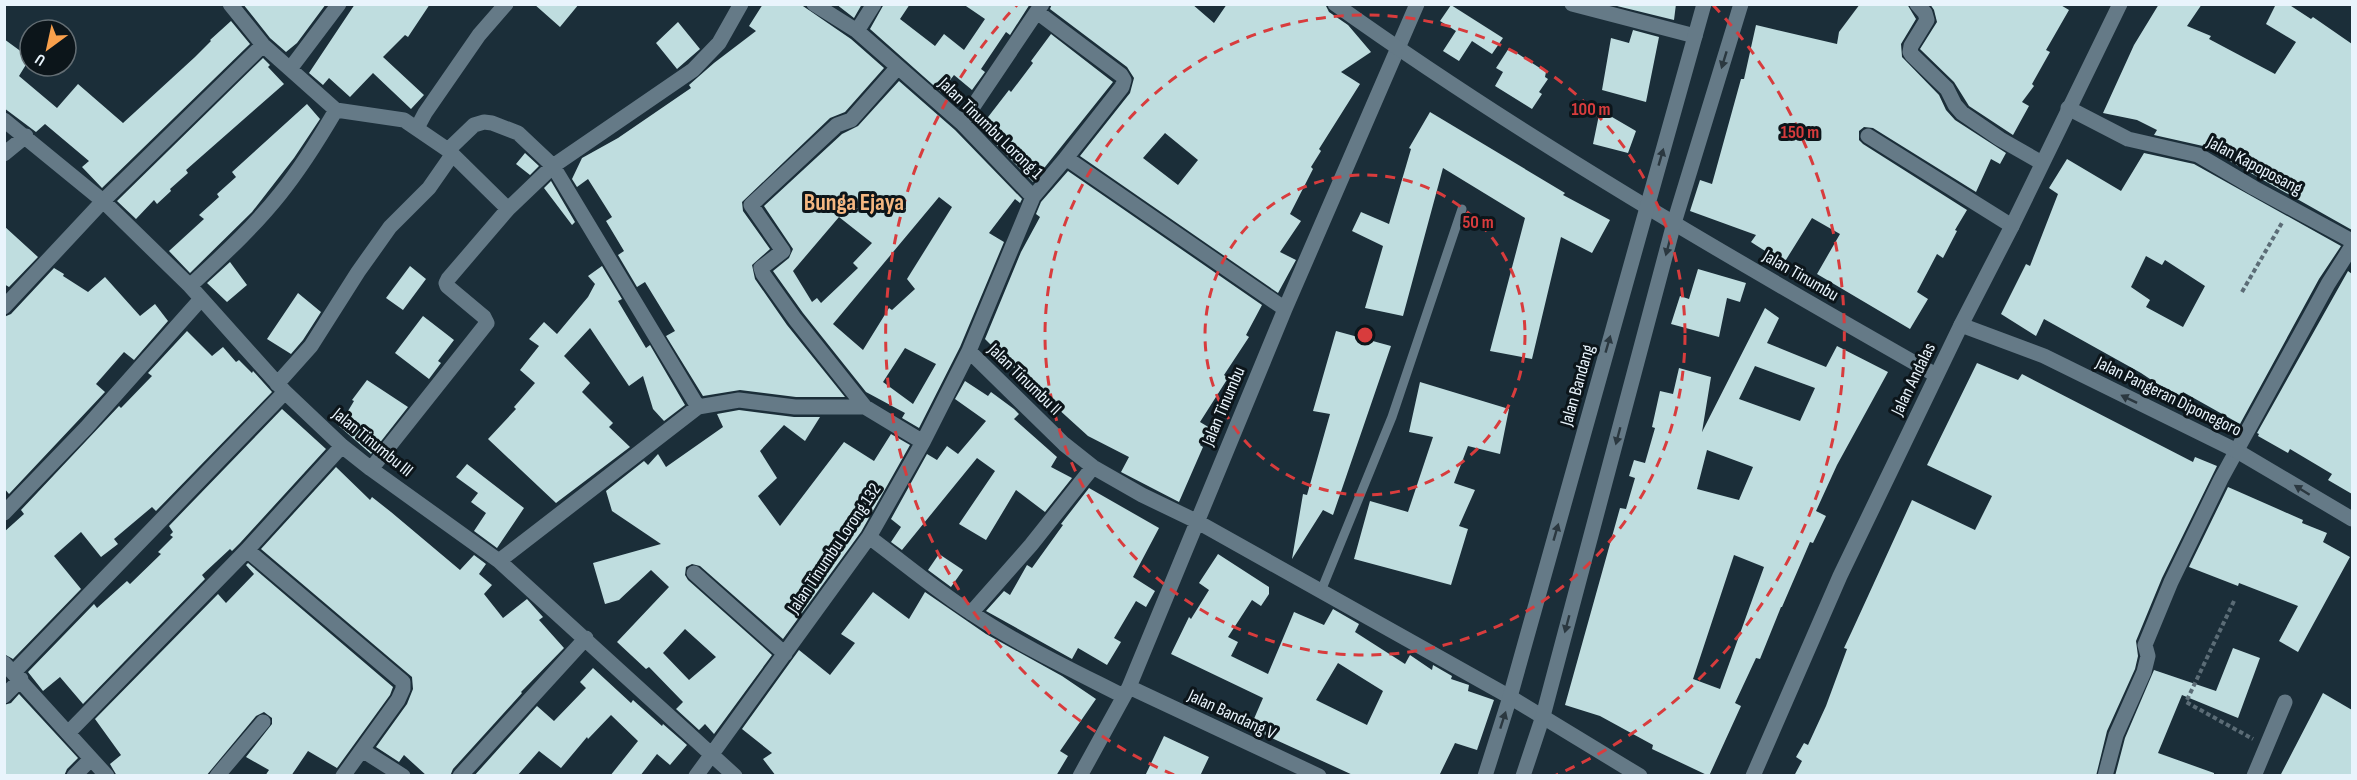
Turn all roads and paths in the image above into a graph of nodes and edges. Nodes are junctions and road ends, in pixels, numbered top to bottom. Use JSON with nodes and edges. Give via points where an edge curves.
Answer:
{"nodes":[{"id":1,"x":230,"y":4,"type":"edge"},
{"id":2,"x":339,"y":4,"type":"edge"},
{"id":3,"x":506,"y":4,"type":"edge"},
{"id":4,"x":741,"y":4,"type":"edge"},
{"id":5,"x":814,"y":4,"type":"edge"},
{"id":6,"x":874,"y":4,"type":"edge"},
{"id":7,"x":1335,"y":4,"type":"edge"},
{"id":8,"x":1417,"y":4,"type":"edge"},
{"id":9,"x":1572,"y":4,"type":"edge"},
{"id":10,"x":1704,"y":4,"type":"edge"},
{"id":11,"x":1741,"y":4,"type":"edge"},
{"id":12,"x":1917,"y":4,"type":"edge"},
{"id":13,"x":2120,"y":4,"type":"edge"},
{"id":14,"x":1039,"y":8,"type":"edge"},
{"id":15,"x":856,"y":31,"type":"junction"},
{"id":16,"x":1695,"y":36,"type":"junction"},
{"id":17,"x":263,"y":45,"type":"junction"},
{"id":18,"x":1397,"y":48,"type":"junction"},
{"id":19,"x":898,"y":67,"type":"junction"},
{"id":20,"x":290,"y":69,"type":"junction"},
{"id":21,"x":2068,"y":108,"type":"junction"},
{"id":22,"x":336,"y":110,"type":"junction"},
{"id":23,"x":4,"y":120,"type":"edge"},
{"id":24,"x":962,"y":123,"type":"junction"},
{"id":25,"x":417,"y":128,"type":"junction"},
{"id":26,"x":26,"y":135,"type":"junction"},
{"id":27,"x":1868,"y":136,"type":"dead end"},
{"id":28,"x":450,"y":152,"type":"junction"},
{"id":29,"x":4,"y":154,"type":"edge"},
{"id":30,"x":1066,"y":158,"type":"junction"},
{"id":31,"x":2042,"y":164,"type":"junction"},
{"id":32,"x":553,"y":166,"type":"junction"},
{"id":33,"x":1033,"y":197,"type":"junction"},
{"id":34,"x":103,"y":201,"type":"junction"},
{"id":35,"x":1647,"y":207,"type":"junction"},
{"id":36,"x":2291,"y":207,"type":"junction"},
{"id":37,"x":508,"y":209,"type":"junction"},
{"id":38,"x":1462,"y":209,"type":"dead end"},
{"id":39,"x":1674,"y":223,"type":"junction"},
{"id":40,"x":2012,"y":226,"type":"junction"},
{"id":41,"x":2352,"y":241,"type":"edge"},
{"id":42,"x":2352,"y":246,"type":"edge"},
{"id":43,"x":190,"y":286,"type":"junction"},
{"id":44,"x":2242,"y":292,"type":"dead end"},
{"id":45,"x":201,"y":299,"type":"junction"},
{"id":46,"x":4,"y":307,"type":"edge"},
{"id":47,"x":1285,"y":309,"type":"junction"},
{"id":48,"x":1961,"y":324,"type":"junction"},
{"id":49,"x":969,"y":351,"type":"junction"},
{"id":50,"x":1936,"y":375,"type":"junction"},
{"id":51,"x":281,"y":388,"type":"junction"},
{"id":52,"x":698,"y":407,"type":"junction"},
{"id":53,"x":864,"y":407,"type":"junction"},
{"id":54,"x":922,"y":442,"type":"junction"},
{"id":55,"x":342,"y":446,"type":"junction"},
{"id":56,"x":2237,"y":451,"type":"junction"},
{"id":57,"x":1093,"y":467,"type":"junction"},
{"id":58,"x":371,"y":469,"type":"junction"},
{"id":59,"x":4,"y":513,"type":"edge"},
{"id":60,"x":2352,"y":519,"type":"edge"},
{"id":61,"x":1196,"y":521,"type":"junction"},
{"id":62,"x":869,"y":537,"type":"junction"},
{"id":63,"x":247,"y":550,"type":"junction"},
{"id":64,"x":499,"y":561,"type":"junction"},
{"id":65,"x":694,"y":573,"type":"dead end"},
{"id":66,"x":1321,"y":591,"type":"junction"},
{"id":67,"x":2234,"y":601,"type":"dead end"},
{"id":68,"x":971,"y":613,"type":"junction"},
{"id":69,"x":586,"y":638,"type":"junction"},
{"id":70,"x":785,"y":654,"type":"junction"},
{"id":71,"x":13,"y":672,"type":"edge"},
{"id":72,"x":1126,"y":692,"type":"junction"},
{"id":73,"x":4,"y":696,"type":"edge"},
{"id":74,"x":1510,"y":697,"type":"junction"},
{"id":75,"x":2285,"y":702,"type":"dead end"},
{"id":76,"x":1543,"y":716,"type":"junction"},
{"id":77,"x":263,"y":722,"type":"dead end"},
{"id":78,"x":69,"y":732,"type":"junction"},
{"id":79,"x":2267,"y":747,"type":"junction"},
{"id":80,"x":362,"y":750,"type":"junction"},
{"id":81,"x":711,"y":755,"type":"junction"},
{"id":82,"x":92,"y":759,"type":"junction"},
{"id":83,"x":74,"y":776,"type":"edge"},
{"id":84,"x":107,"y":776,"type":"edge"},
{"id":85,"x":217,"y":776,"type":"edge"},
{"id":86,"x":343,"y":776,"type":"edge"},
{"id":87,"x":403,"y":776,"type":"edge"},
{"id":88,"x":460,"y":776,"type":"edge"},
{"id":89,"x":696,"y":776,"type":"edge"},
{"id":90,"x":735,"y":776,"type":"edge"},
{"id":91,"x":1080,"y":776,"type":"edge"},
{"id":92,"x":1319,"y":776,"type":"edge"},
{"id":93,"x":1485,"y":776,"type":"edge"},
{"id":94,"x":1523,"y":776,"type":"edge"},
{"id":95,"x":1640,"y":776,"type":"edge"},
{"id":96,"x":1753,"y":776,"type":"edge"},
{"id":97,"x":2105,"y":776,"type":"edge"},
{"id":98,"x":2254,"y":776,"type":"edge"}],
"edges":[{"from":1,"to":17,"type":"street"},
{"from":2,"to":20,"type":"street"},
{"from":3,"to":25,"type":"street","via":[[479,35]]},
{"from":4,"to":32,"type":"street","via":[[723,37],[693,70]]},
{"from":5,"to":15,"type":"street","name":"Jalan Tinumbu Lorong 1"},
{"from":6,"to":15,"type":"street"},
{"from":7,"to":18,"type":"street","name":"Jalan Tinumbu"},
{"from":8,"to":18,"type":"street","name":"Jalan Tinumbu"},
{"from":9,"to":16,"type":"street"},
{"from":10,"to":16,"type":"street","name":"Jalan Bandang"},
{"from":11,"to":39,"type":"street","one_way":true},
{"from":12,"to":31,"type":"street","via":[[1927,20],[1911,46],[1912,55],[1943,84],[1962,112]]},
{"from":13,"to":21,"type":"street","name":"Jalan Andalas"},
{"from":14,"to":24,"type":"street"},
{"from":14,"to":30,"type":"street","via":[[1124,80]]},
{"from":15,"to":19,"type":"street","name":"Jalan Tinumbu Lorong 1"},
{"from":35,"to":16,"type":"street","name":"Jalan Bandang","one_way":true},
{"from":17,"to":20,"type":"street"},
{"from":17,"to":34,"type":"street"},
{"from":18,"to":35,"type":"street","name":"Jalan Tinumbu"},
{"from":18,"to":47,"type":"street","name":"Jalan Tinumbu"},
{"from":19,"to":24,"type":"street","name":"Jalan Tinumbu Lorong 1"},
{"from":19,"to":53,"type":"street","via":[[851,120],[837,125],[751,205],[783,251],[761,268],[763,274]]},
{"from":20,"to":22,"type":"street"},
{"from":21,"to":31,"type":"street","name":"Jalan Andalas"},
{"from":21,"to":36,"type":"street","name":"Jalan Kapoposang","via":[[2128,139],[2198,155]]},
{"from":22,"to":25,"type":"street","via":[[404,120]]},
{"from":22,"to":43,"type":"street","via":[[280,194],[242,238]]},
{"from":23,"to":26,"type":"street","name":"Jalan Tinumbu III"},
{"from":24,"to":33,"type":"street","name":"Jalan Tinumbu Lorong 1"},
{"from":25,"to":28,"type":"street"},
{"from":26,"to":29,"type":"street"},
{"from":26,"to":34,"type":"street","name":"Jalan Tinumbu III"},
{"from":27,"to":40,"type":"street"},
{"from":28,"to":32,"type":"street","via":[[474,125],[492,123],[518,133]]},
{"from":28,"to":37,"type":"street"},
{"from":28,"to":51,"type":"street","via":[[429,188],[390,227]]},
{"from":30,"to":33,"type":"street","name":"Jalan Tinumbu Lorong 1"},
{"from":30,"to":47,"type":"street","name":"Jalan Tinumbu Lorong 1"},
{"from":31,"to":40,"type":"street","name":"Jalan Andalas"},
{"from":32,"to":37,"type":"street"},
{"from":32,"to":52,"type":"street"},
{"from":33,"to":49,"type":"street","name":"Jalan Tinumbu II"},
{"from":34,"to":43,"type":"street","name":"Jalan Tinumbu III"},
{"from":34,"to":46,"type":"street"},
{"from":35,"to":39,"type":"street","name":"Jalan Tinumbu"},
{"from":74,"to":35,"type":"street","name":"Jalan Bandang","one_way":true},
{"from":36,"to":41,"type":"street","name":"Jalan Kapoposang"},
{"from":36,"to":44,"type":"path"},
{"from":37,"to":58,"type":"street","via":[[446,281],[487,323]]},
{"from":38,"to":66,"type":"lane","via":[[1392,417]]},
{"from":39,"to":50,"type":"street","name":"Jalan Tinumbu"},
{"from":39,"to":76,"type":"street","one_way":true},
{"from":40,"to":48,"type":"street","name":"Jalan Andalas"},
{"from":42,"to":56,"type":"street"},
{"from":43,"to":45,"type":"street","name":"Jalan Tinumbu III"},
{"from":45,"to":51,"type":"street","name":"Jalan Tinumbu III"},
{"from":45,"to":59,"type":"street"},
{"from":47,"to":61,"type":"street","name":"Jalan Tinumbu"},
{"from":48,"to":50,"type":"street","name":"Jalan Andalas"},
{"from":56,"to":48,"type":"street","name":"Jalan Pangeran Diponegoro","one_way":true,"via":[[2044,356]]},
{"from":49,"to":54,"type":"street","name":"Jalan Tinumbu Lorong 132"},
{"from":49,"to":57,"type":"street","name":"Jalan Tinumbu II","via":[[1064,444]]},
{"from":50,"to":96,"type":"street","name":"Jalan Andalas","via":[[1840,576]]},
{"from":51,"to":55,"type":"street","name":"Jalan Tinumbu III"},
{"from":51,"to":71,"type":"street"},
{"from":52,"to":53,"type":"street","via":[[739,400],[816,408]]},
{"from":52,"to":64,"type":"street"},
{"from":53,"to":54,"type":"street"},
{"from":54,"to":62,"type":"street","name":"Jalan Tinumbu Lorong 132"},
{"from":55,"to":58,"type":"street","name":"Jalan Tinumbu III"},
{"from":55,"to":63,"type":"street"},
{"from":60,"to":56,"type":"street","name":"Jalan Pangeran Diponegoro","one_way":true},
{"from":56,"to":97,"type":"street","via":[[2202,517],[2145,645],[2148,656],[2144,672],[2116,735]]},
{"from":57,"to":61,"type":"street","name":"Jalan Tinumbu II"},
{"from":57,"to":68,"type":"street"},
{"from":58,"to":64,"type":"street","name":"Jalan Tinumbu III"},
{"from":61,"to":66,"type":"street","name":"Jalan Tinumbu II"},
{"from":61,"to":72,"type":"street","name":"Jalan Tinumbu"},
{"from":62,"to":68,"type":"street","name":"Jalan Bandang V"},
{"from":62,"to":70,"type":"street","name":"Jalan Tinumbu Lorong 132"},
{"from":63,"to":78,"type":"street"},
{"from":63,"to":80,"type":"street","via":[[403,682],[398,700]]},
{"from":64,"to":69,"type":"street","name":"Jalan Tinumbu III"},
{"from":65,"to":70,"type":"street"},
{"from":66,"to":74,"type":"street","name":"Jalan Tinumbu II"},
{"from":67,"to":79,"type":"path","via":[[2186,702]]},
{"from":68,"to":72,"type":"street","name":"Jalan Bandang V","via":[[1052,662]]},
{"from":69,"to":81,"type":"street","name":"Jalan Tinumbu III"},
{"from":69,"to":88,"type":"street"},
{"from":70,"to":81,"type":"street","name":"Jalan Tinumbu Lorong 132"},
{"from":71,"to":73,"type":"street"},
{"from":71,"to":78,"type":"street"},
{"from":72,"to":91,"type":"street","name":"Jalan Tinumbu"},
{"from":72,"to":92,"type":"street","name":"Jalan Bandang V"},
{"from":74,"to":76,"type":"street","name":"Jalan Tinumbu II"},
{"from":93,"to":74,"type":"street","name":"Jalan Bandang","one_way":true},
{"from":75,"to":79,"type":"street"},
{"from":76,"to":94,"type":"street"},
{"from":76,"to":95,"type":"street","name":"Jalan Tinumbu II"},
{"from":77,"to":85,"type":"street"},
{"from":78,"to":82,"type":"street"},
{"from":79,"to":98,"type":"street"},
{"from":80,"to":86,"type":"street"},
{"from":80,"to":87,"type":"street"},
{"from":81,"to":89,"type":"street","name":"Jalan Tinumbu Lorong 132"},
{"from":81,"to":90,"type":"street","name":"Jalan Tinumbu III"},
{"from":82,"to":83,"type":"street"},
{"from":82,"to":84,"type":"street"}]}
